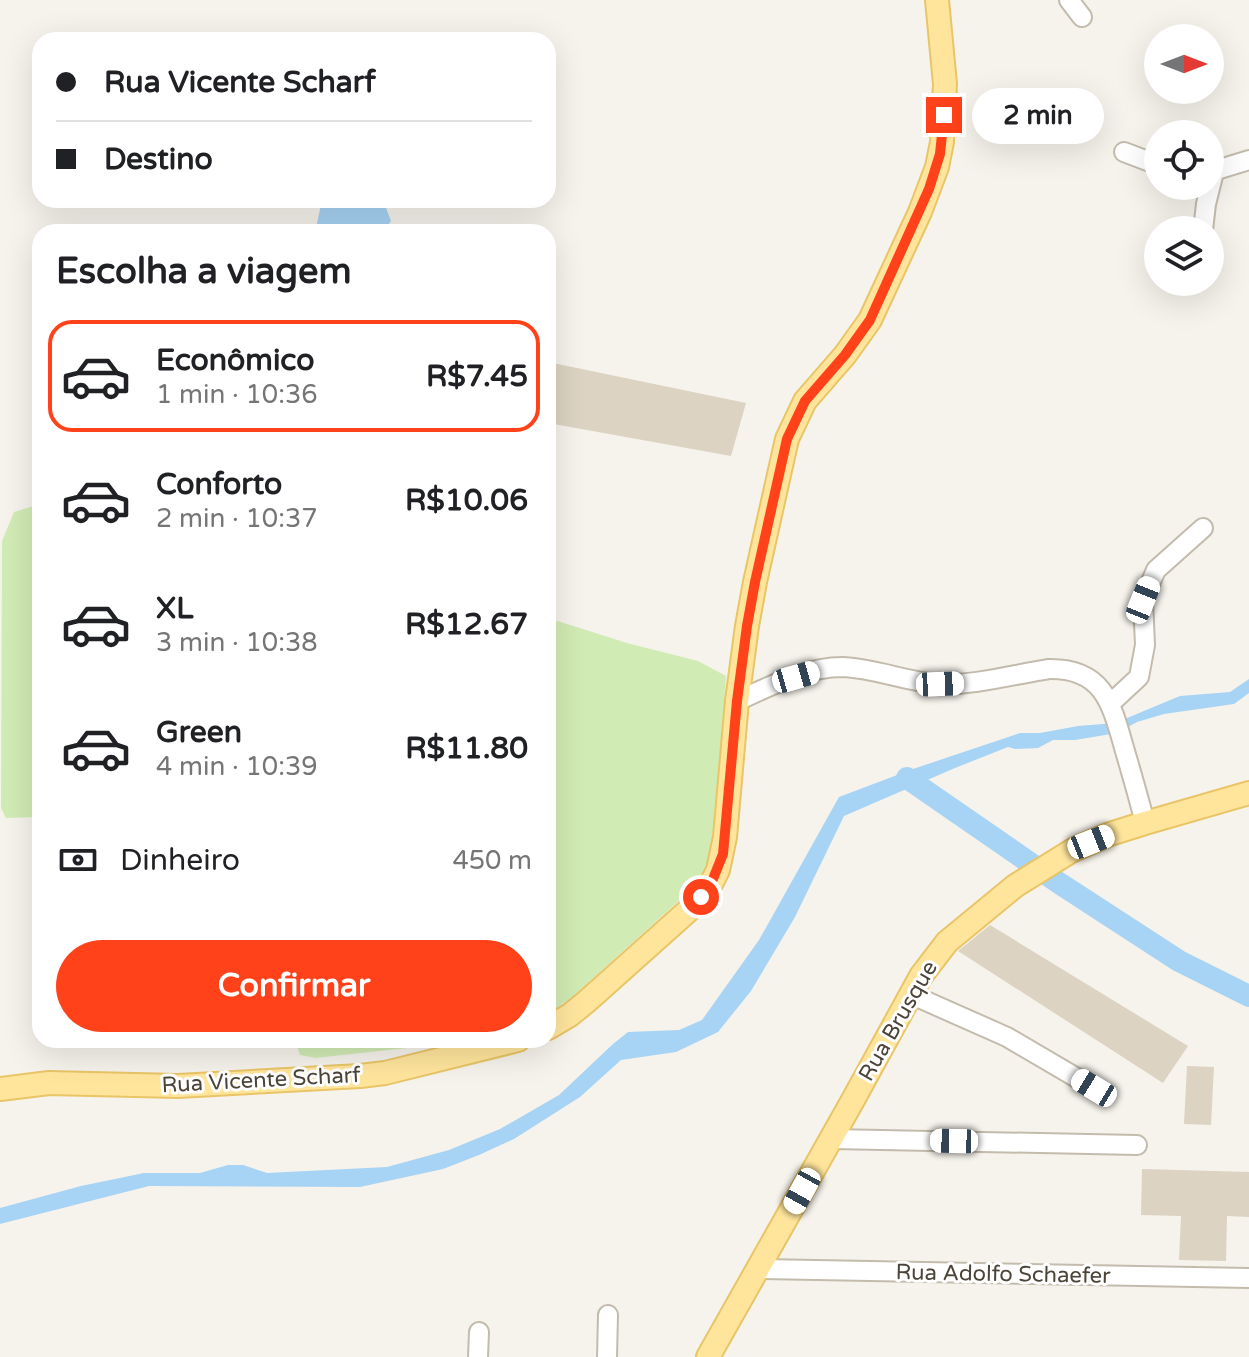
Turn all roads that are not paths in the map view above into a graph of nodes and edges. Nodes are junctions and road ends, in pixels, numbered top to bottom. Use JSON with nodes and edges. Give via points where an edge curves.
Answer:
{"nodes":[{"id":1,"x":937,"y":0,"type":"edge"},
{"id":2,"x":1069,"y":0,"type":"edge"},
{"id":3,"x":1082,"y":17,"type":"dead end"},
{"id":4,"x":1124,"y":152,"type":"dead end"},
{"id":5,"x":1144,"y":160,"type":"edge"},
{"id":6,"x":1249,"y":160,"type":"edge"},
{"id":7,"x":1224,"y":168,"type":"edge"},
{"id":8,"x":1203,"y":528,"type":"dead end"},
{"id":9,"x":737,"y":701,"type":"junction"},
{"id":10,"x":1113,"y":710,"type":"junction"},
{"id":11,"x":1249,"y":793,"type":"edge"},
{"id":12,"x":1145,"y":823,"type":"junction"},
{"id":13,"x":910,"y":994,"type":"junction"},
{"id":14,"x":556,"y":1024,"type":"edge"},
{"id":15,"x":486,"y":1048,"type":"edge"},
{"id":16,"x":1094,"y":1088,"type":"dead end"},
{"id":17,"x":0,"y":1089,"type":"edge"},
{"id":18,"x":832,"y":1139,"type":"junction"},
{"id":19,"x":1137,"y":1145,"type":"dead end"},
{"id":20,"x":758,"y":1269,"type":"junction"},
{"id":21,"x":1249,"y":1278,"type":"edge"},
{"id":22,"x":608,"y":1315,"type":"dead end"},
{"id":23,"x":479,"y":1332,"type":"dead end"},
{"id":24,"x":478,"y":1357,"type":"edge"},
{"id":25,"x":607,"y":1357,"type":"edge"},
{"id":26,"x":708,"y":1357,"type":"edge"}],
"edges":[{"from":1,"to":9,"type":"main road","via":[[945,84],[937,167],[870,320],[805,401],[787,439],[755,582]]},
{"from":2,"to":3,"type":"street"},
{"from":4,"to":5,"type":"street"},
{"from":6,"to":7,"type":"street"},
{"from":8,"to":10,"type":"street","via":[[1156,570],[1143,600],[1145,645],[1139,677]]},
{"from":9,"to":10,"type":"street","via":[[796,677],[841,667],[940,684],[1064,669],[1097,684]]},
{"from":9,"to":14,"type":"main road","via":[[725,837],[711,884],[690,909]]},
{"from":10,"to":12,"type":"street"},
{"from":11,"to":12,"type":"main road","name":"Rua Brusque"},
{"from":12,"to":13,"type":"main road","name":"Rua Brusque","via":[[1091,842],[1015,886],[947,942]]},
{"from":13,"to":16,"type":"street","via":[[1007,1037]]},
{"from":13,"to":18,"type":"main road","name":"Rua Brusque"},
{"from":15,"to":17,"type":"main road","name":"Rua Vicente Scharf","via":[[360,1076],[178,1086],[49,1083]]},
{"from":18,"to":19,"type":"street"},
{"from":18,"to":20,"type":"main road","name":"Rua Brusque"},
{"from":20,"to":21,"type":"street","name":"Rua Adolfo Schaefer"},
{"from":20,"to":26,"type":"main road","name":"Rua Brusque"},
{"from":22,"to":25,"type":"street"},
{"from":23,"to":24,"type":"street"}]}
